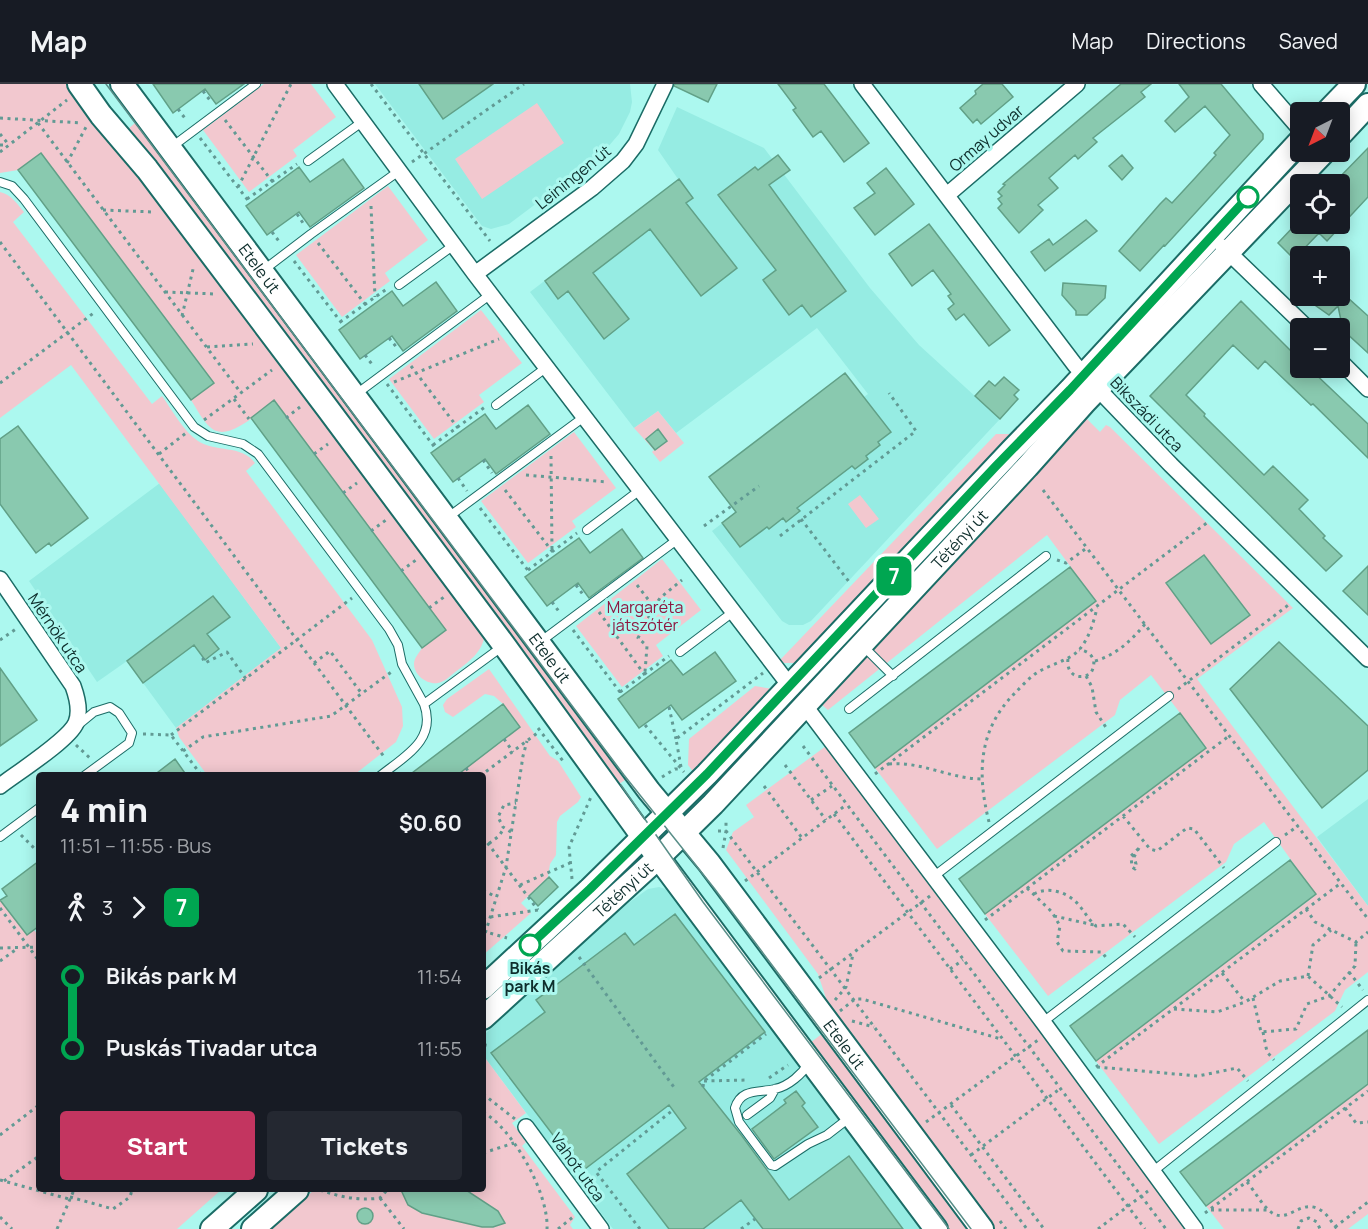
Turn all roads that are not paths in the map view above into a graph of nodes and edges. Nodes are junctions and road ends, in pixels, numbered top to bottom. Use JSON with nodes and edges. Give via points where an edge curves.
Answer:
{"nodes":[{"id":1,"x":122,"y":84,"type":"edge"},
{"id":2,"x":256,"y":84,"type":"edge"},
{"id":3,"x":335,"y":84,"type":"edge"},
{"id":4,"x":862,"y":84,"type":"edge"},
{"id":5,"x":1077,"y":84,"type":"edge"},
{"id":6,"x":1261,"y":84,"type":"edge"},
{"id":7,"x":1354,"y":84,"type":"edge"},
{"id":8,"x":664,"y":85,"type":"edge"},
{"id":9,"x":80,"y":89,"type":"edge"},
{"id":10,"x":1337,"y":102,"type":"edge"},
{"id":11,"x":1368,"y":105,"type":"edge"},
{"id":12,"x":1290,"y":117,"type":"edge"},
{"id":13,"x":363,"y":122,"type":"junction"},
{"id":14,"x":1350,"y":124,"type":"edge"},
{"id":15,"x":170,"y":148,"type":"junction"},
{"id":16,"x":1290,"y":152,"type":"edge"},
{"id":17,"x":308,"y":161,"type":"road end"},
{"id":18,"x":1315,"y":162,"type":"edge"},
{"id":19,"x":399,"y":171,"type":"junction"},
{"id":20,"x":0,"y":182,"type":"edge"},
{"id":21,"x":947,"y":195,"type":"junction"},
{"id":22,"x":1212,"y":236,"type":"junction"},
{"id":23,"x":454,"y":245,"type":"junction"},
{"id":24,"x":1229,"y":253,"type":"junction"},
{"id":25,"x":261,"y":272,"type":"junction"},
{"id":26,"x":475,"y":273,"type":"junction"},
{"id":27,"x":399,"y":285,"type":"road end"},
{"id":28,"x":491,"y":294,"type":"junction"},
{"id":29,"x":1296,"y":318,"type":"edge"},
{"id":30,"x":547,"y":367,"type":"junction"},
{"id":31,"x":1350,"y":371,"type":"edge"},
{"id":32,"x":1091,"y":382,"type":"junction"},
{"id":33,"x":1367,"y":387,"type":"edge"},
{"id":34,"x":354,"y":396,"type":"junction"},
{"id":35,"x":496,"y":405,"type":"road end"},
{"id":36,"x":584,"y":417,"type":"junction"},
{"id":37,"x":640,"y":490,"type":"junction"},
{"id":38,"x":446,"y":519,"type":"junction"},
{"id":39,"x":587,"y":530,"type":"road end"},
{"id":40,"x":678,"y":539,"type":"junction"},
{"id":41,"x":1046,"y":556,"type":"road end"},
{"id":42,"x":0,"y":579,"type":"edge"},
{"id":43,"x":733,"y":612,"type":"junction"},
{"id":44,"x":539,"y":643,"type":"junction"},
{"id":45,"x":861,"y":644,"type":"junction"},
{"id":46,"x":504,"y":645,"type":"junction"},
{"id":47,"x":680,"y":652,"type":"road end"},
{"id":48,"x":1368,"y":659,"type":"edge"},
{"id":49,"x":893,"y":675,"type":"junction"},
{"id":50,"x":790,"y":686,"type":"junction"},
{"id":51,"x":1169,"y":696,"type":"road end"},
{"id":52,"x":424,"y":704,"type":"junction"},
{"id":53,"x":805,"y":706,"type":"junction"},
{"id":54,"x":849,"y":709,"type":"dead end"},
{"id":55,"x":70,"y":732,"type":"junction"},
{"id":56,"x":89,"y":772,"type":"edge"},
{"id":57,"x":385,"y":772,"type":"edge"},
{"id":58,"x":0,"y":786,"type":"edge"},
{"id":59,"x":36,"y":810,"type":"edge"},
{"id":60,"x":668,"y":814,"type":"junction"},
{"id":61,"x":684,"y":833,"type":"junction"},
{"id":62,"x":0,"y":837,"type":"edge"},
{"id":63,"x":643,"y":837,"type":"junction"},
{"id":64,"x":1276,"y":842,"type":"road end"},
{"id":65,"x":658,"y":858,"type":"junction"},
{"id":66,"x":937,"y":883,"type":"junction"},
{"id":67,"x":486,"y":985,"type":"edge"},
{"id":68,"x":1368,"y":998,"type":"edge"},
{"id":69,"x":486,"y":1015,"type":"edge"},
{"id":70,"x":1046,"y":1027,"type":"junction"},
{"id":71,"x":801,"y":1062,"type":"junction"},
{"id":72,"x":775,"y":1089,"type":"junction"},
{"id":73,"x":747,"y":1115,"type":"dead end"},
{"id":74,"x":851,"y":1116,"type":"junction"},
{"id":75,"x":526,"y":1127,"type":"road end"},
{"id":76,"x":1155,"y":1177,"type":"junction"},
{"id":77,"x":254,"y":1192,"type":"edge"},
{"id":78,"x":295,"y":1192,"type":"edge"},
{"id":79,"x":932,"y":1228,"type":"edge"},
{"id":80,"x":212,"y":1229,"type":"edge"},
{"id":81,"x":253,"y":1229,"type":"edge"},
{"id":82,"x":601,"y":1229,"type":"edge"},
{"id":83,"x":982,"y":1229,"type":"edge"},
{"id":84,"x":1195,"y":1229,"type":"edge"}],
"edges":[{"from":1,"to":15,"type":"main road","name":"Etele út"},
{"from":2,"to":15,"type":"lane"},
{"from":3,"to":13,"type":"street"},
{"from":4,"to":21,"type":"street","name":"Bikszádi utca"},
{"from":5,"to":21,"type":"street","name":"Ormay udvar"},
{"from":6,"to":12,"type":"street"},
{"from":7,"to":10,"type":"main road"},
{"from":8,"to":26,"type":"street","name":"Leiningen út","via":[[636,144],[623,161]]},
{"from":9,"to":46,"type":"main road","name":"Etele út","via":[[147,169]]},
{"from":11,"to":14,"type":"main road"},
{"from":13,"to":17,"type":"lane"},
{"from":13,"to":19,"type":"street"},
{"from":15,"to":25,"type":"main road","name":"Etele út"},
{"from":16,"to":22,"type":"main road","name":"Tétényi út"},
{"from":18,"to":24,"type":"main road","name":"Tétényi út"},
{"from":19,"to":23,"type":"street"},
{"from":19,"to":25,"type":"lane"},
{"from":20,"to":52,"type":"lane","via":[[12,186],[24,199],[194,427],[208,436],[243,444],[258,454],[389,629],[402,664]]},
{"from":21,"to":32,"type":"street","name":"Bikszádi utca"},
{"from":22,"to":24,"type":"street"},
{"from":22,"to":32,"type":"main road","name":"Tétényi út"},
{"from":23,"to":26,"type":"street"},
{"from":23,"to":27,"type":"lane"},
{"from":24,"to":29,"type":"street"},
{"from":24,"to":32,"type":"main road","name":"Tétényi út"},
{"from":25,"to":34,"type":"main road","name":"Etele út"},
{"from":26,"to":28,"type":"street"},
{"from":28,"to":30,"type":"street"},
{"from":28,"to":34,"type":"lane"},
{"from":30,"to":35,"type":"lane"},
{"from":30,"to":36,"type":"street"},
{"from":31,"to":33,"type":"street"},
{"from":32,"to":45,"type":"main road","name":"Tétényi út"},
{"from":32,"to":48,"type":"street","name":"Bikszádi utca"},
{"from":32,"to":50,"type":"main road","name":"Tétényi út","via":[[996,466]]},
{"from":34,"to":38,"type":"main road","name":"Etele út"},
{"from":36,"to":37,"type":"street"},
{"from":36,"to":38,"type":"lane"},
{"from":37,"to":39,"type":"lane"},
{"from":37,"to":40,"type":"street"},
{"from":38,"to":44,"type":"main road","name":"Etele út"},
{"from":40,"to":43,"type":"street"},
{"from":40,"to":44,"type":"lane"},
{"from":41,"to":49,"type":"lane"},
{"from":42,"to":55,"type":"street","name":"Mérnök utca","via":[[73,686],[78,711]]},
{"from":43,"to":47,"type":"lane"},
{"from":43,"to":50,"type":"street"},
{"from":44,"to":60,"type":"main road","name":"Etele út"},
{"from":45,"to":49,"type":"lane"},
{"from":45,"to":53,"type":"main road","name":"Tétényi út"},
{"from":46,"to":52,"type":"lane"},
{"from":46,"to":63,"type":"main road","name":"Etele út"},
{"from":49,"to":54,"type":"lane"},
{"from":50,"to":60,"type":"main road","name":"Tétényi út"},
{"from":51,"to":66,"type":"lane","via":[[991,832]]},
{"from":52,"to":57,"type":"lane","via":[[429,716],[425,734]]},
{"from":53,"to":61,"type":"main road","name":"Tétényi út"},
{"from":53,"to":66,"type":"street"},
{"from":55,"to":56,"type":"lane","via":[[94,712],[110,707],[119,712],[132,733],[129,743]]},
{"from":55,"to":58,"type":"street"},
{"from":59,"to":62,"type":"lane"},
{"from":60,"to":61,"type":"main road","name":"Etele út"},
{"from":60,"to":63,"type":"main road","name":"Tétényi út"},
{"from":61,"to":65,"type":"main road","name":"Tétényi út"},
{"from":61,"to":83,"type":"main road","name":"Etele út"},
{"from":63,"to":65,"type":"main road","name":"Etele út"},
{"from":63,"to":67,"type":"main road","name":"Tétényi út"},
{"from":64,"to":70,"type":"lane","via":[[1114,967]]},
{"from":65,"to":69,"type":"main road","name":"Tétényi út"},
{"from":65,"to":71,"type":"main road","name":"Etele út"},
{"from":66,"to":70,"type":"street"},
{"from":68,"to":76,"type":"lane"},
{"from":70,"to":76,"type":"street"},
{"from":71,"to":72,"type":"lane","via":[[799,1075]]},
{"from":71,"to":74,"type":"main road","name":"Etele út"},
{"from":72,"to":73,"type":"lane","via":[[770,1098]]},
{"from":72,"to":74,"type":"lane","via":[[748,1092],[735,1108],[739,1122],[771,1166],[780,1165]]},
{"from":74,"to":79,"type":"main road","name":"Etele út"},
{"from":75,"to":82,"type":"street","name":"Vahot utca"},
{"from":76,"to":84,"type":"street"},
{"from":77,"to":80,"type":"main road"},
{"from":78,"to":81,"type":"main road"}]}
